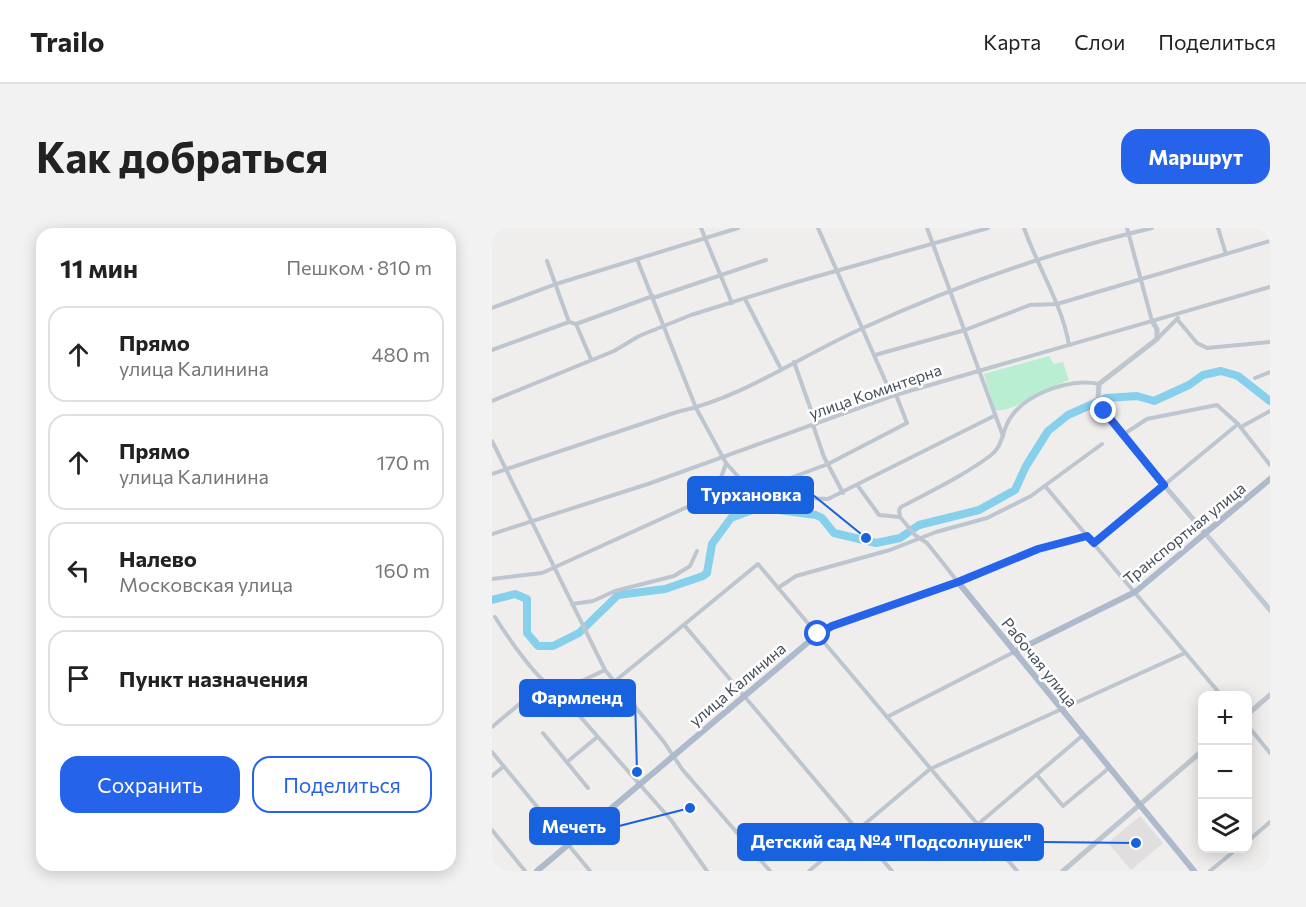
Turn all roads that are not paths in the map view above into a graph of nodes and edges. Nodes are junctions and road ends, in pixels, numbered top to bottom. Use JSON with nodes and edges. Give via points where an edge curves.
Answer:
{"nodes":[{"id":1,"x":701,"y":228,"type":"edge"},
{"id":2,"x":738,"y":228,"type":"edge"},
{"id":3,"x":818,"y":228,"type":"edge"},
{"id":4,"x":927,"y":228,"type":"edge"},
{"id":5,"x":988,"y":228,"type":"edge"},
{"id":6,"x":1024,"y":228,"type":"edge"},
{"id":7,"x":1127,"y":228,"type":"edge"},
{"id":8,"x":1152,"y":228,"type":"edge"},
{"id":9,"x":1218,"y":228,"type":"edge"},
{"id":10,"x":1128,"y":234,"type":"junction"},
{"id":11,"x":704,"y":238,"type":"junction"},
{"id":12,"x":1270,"y":241,"type":"edge"},
{"id":13,"x":933,"y":244,"type":"junction"},
{"id":14,"x":1226,"y":254,"type":"junction"},
{"id":15,"x":637,"y":259,"type":"junction"},
{"id":16,"x":766,"y":260,"type":"dead end"},
{"id":17,"x":547,"y":261,"type":"dead end"},
{"id":18,"x":1036,"y":262,"type":"junction"},
{"id":19,"x":839,"y":271,"type":"junction"},
{"id":20,"x":720,"y":276,"type":"junction"},
{"id":21,"x":1140,"y":279,"type":"junction"},
{"id":22,"x":556,"y":284,"type":"junction"},
{"id":23,"x":1270,"y":287,"type":"edge"},
{"id":24,"x":952,"y":291,"type":"junction"},
{"id":25,"x":653,"y":297,"type":"junction"},
{"id":26,"x":745,"y":299,"type":"junction"},
{"id":27,"x":732,"y":303,"type":"junction"},
{"id":28,"x":1056,"y":304,"type":"junction"},
{"id":29,"x":492,"y":308,"type":"edge"},
{"id":30,"x":1183,"y":312,"type":"junction"},
{"id":31,"x":1177,"y":319,"type":"junction"},
{"id":32,"x":1152,"y":321,"type":"junction"},
{"id":33,"x":569,"y":322,"type":"junction"},
{"id":34,"x":576,"y":324,"type":"junction"},
{"id":35,"x":664,"y":324,"type":"junction"},
{"id":36,"x":863,"y":327,"type":"junction"},
{"id":37,"x":965,"y":330,"type":"junction"},
{"id":38,"x":1157,"y":339,"type":"junction"},
{"id":39,"x":1270,"y":342,"type":"edge"},
{"id":40,"x":1069,"y":345,"type":"junction"},
{"id":41,"x":492,"y":350,"type":"edge"},
{"id":42,"x":875,"y":355,"type":"junction"},
{"id":43,"x":591,"y":359,"type":"junction"},
{"id":44,"x":794,"y":362,"type":"junction"},
{"id":45,"x":781,"y":369,"type":"junction"},
{"id":46,"x":980,"y":370,"type":"junction"},
{"id":47,"x":1270,"y":372,"type":"edge"},
{"id":48,"x":1255,"y":378,"type":"dead end"},
{"id":49,"x":1099,"y":384,"type":"junction"},
{"id":50,"x":894,"y":395,"type":"junction"},
{"id":51,"x":492,"y":401,"type":"edge"},
{"id":52,"x":696,"y":408,"type":"junction"},
{"id":53,"x":1270,"y":411,"type":"edge"},
{"id":54,"x":994,"y":416,"type":"junction"},
{"id":55,"x":815,"y":425,"type":"junction"},
{"id":56,"x":1239,"y":426,"type":"junction"},
{"id":57,"x":1003,"y":436,"type":"junction"},
{"id":58,"x":1121,"y":436,"type":"junction"},
{"id":59,"x":492,"y":441,"type":"edge"},
{"id":60,"x":1102,"y":444,"type":"dead end"},
{"id":61,"x":723,"y":457,"type":"junction"},
{"id":62,"x":726,"y":463,"type":"junction"},
{"id":63,"x":828,"y":464,"type":"junction"},
{"id":64,"x":1270,"y":465,"type":"edge"},
{"id":65,"x":505,"y":470,"type":"junction"},
{"id":66,"x":492,"y":474,"type":"edge"},
{"id":67,"x":1270,"y":479,"type":"edge"},
{"id":68,"x":1164,"y":485,"type":"junction"},
{"id":69,"x":858,"y":486,"type":"junction"},
{"id":70,"x":1045,"y":486,"type":"junction"},
{"id":71,"x":752,"y":492,"type":"junction"},
{"id":72,"x":843,"y":493,"type":"junction"},
{"id":73,"x":900,"y":517,"type":"junction"},
{"id":74,"x":531,"y":522,"type":"junction"},
{"id":75,"x":1205,"y":533,"type":"junction"},
{"id":76,"x":492,"y":534,"type":"edge"},
{"id":77,"x":1087,"y":536,"type":"junction"},
{"id":78,"x":919,"y":538,"type":"junction"},
{"id":79,"x":1094,"y":543,"type":"junction"},
{"id":80,"x":697,"y":551,"type":"dead end"},
{"id":81,"x":552,"y":568,"type":"junction"},
{"id":82,"x":492,"y":579,"type":"edge"},
{"id":83,"x":958,"y":582,"type":"junction"},
{"id":84,"x":778,"y":588,"type":"junction"},
{"id":85,"x":1135,"y":592,"type":"junction"},
{"id":86,"x":572,"y":604,"type":"junction"},
{"id":87,"x":1270,"y":610,"type":"edge"},
{"id":88,"x":495,"y":617,"type":"dead end"},
{"id":89,"x":685,"y":626,"type":"junction"},
{"id":90,"x":818,"y":634,"type":"junction"},
{"id":91,"x":1014,"y":652,"type":"junction"},
{"id":92,"x":1185,"y":653,"type":"junction"},
{"id":93,"x":605,"y":670,"type":"junction"},
{"id":94,"x":614,"y":682,"type":"junction"},
{"id":95,"x":546,"y":686,"type":"junction"},
{"id":96,"x":1217,"y":691,"type":"edge"},
{"id":97,"x":558,"y":692,"type":"junction"},
{"id":98,"x":745,"y":695,"type":"junction"},
{"id":99,"x":1270,"y":695,"type":"edge"},
{"id":100,"x":1062,"y":711,"type":"junction"},
{"id":101,"x":1252,"y":711,"type":"edge"},
{"id":102,"x":887,"y":717,"type":"junction"},
{"id":103,"x":492,"y":727,"type":"edge"},
{"id":104,"x":1252,"y":731,"type":"edge"},
{"id":105,"x":543,"y":733,"type":"dead end"},
{"id":106,"x":1083,"y":736,"type":"junction"},
{"id":107,"x":596,"y":738,"type":"junction"},
{"id":108,"x":492,"y":752,"type":"edge"},
{"id":109,"x":1270,"y":753,"type":"edge"},
{"id":110,"x":674,"y":755,"type":"junction"},
{"id":111,"x":1198,"y":755,"type":"edge"},
{"id":112,"x":567,"y":762,"type":"junction"},
{"id":113,"x":504,"y":766,"type":"junction"},
{"id":114,"x":1109,"y":768,"type":"junction"},
{"id":115,"x":930,"y":769,"type":"junction"},
{"id":116,"x":1037,"y":775,"type":"junction"},
{"id":117,"x":492,"y":776,"type":"edge"},
{"id":118,"x":638,"y":786,"type":"junction"},
{"id":119,"x":588,"y":788,"type":"dead end"},
{"id":120,"x":1138,"y":804,"type":"junction"},
{"id":121,"x":1270,"y":822,"type":"edge"},
{"id":122,"x":977,"y":825,"type":"junction"},
{"id":123,"x":492,"y":830,"type":"edge"},
{"id":124,"x":859,"y":831,"type":"junction"},
{"id":125,"x":1252,"y":838,"type":"edge"},
{"id":126,"x":568,"y":844,"type":"junction"},
{"id":127,"x":1233,"y":853,"type":"edge"},
{"id":128,"x":525,"y":871,"type":"edge"},
{"id":129,"x":537,"y":871,"type":"edge"},
{"id":130,"x":590,"y":871,"type":"edge"},
{"id":131,"x":708,"y":871,"type":"edge"},
{"id":132,"x":770,"y":871,"type":"edge"},
{"id":133,"x":809,"y":871,"type":"edge"},
{"id":134,"x":892,"y":871,"type":"edge"},
{"id":135,"x":1017,"y":871,"type":"edge"},
{"id":136,"x":1063,"y":871,"type":"edge"},
{"id":137,"x":1194,"y":871,"type":"edge"},
{"id":138,"x":1210,"y":871,"type":"edge"}],
"edges":[{"from":1,"to":11,"type":"street"},
{"from":2,"to":11,"type":"street"},
{"from":3,"to":19,"type":"street"},
{"from":4,"to":13,"type":"street"},
{"from":5,"to":13,"type":"street"},
{"from":6,"to":18,"type":"street"},
{"from":7,"to":10,"type":"street"},
{"from":8,"to":10,"type":"street"},
{"from":9,"to":14,"type":"street"},
{"from":10,"to":18,"type":"street"},
{"from":10,"to":21,"type":"street"},
{"from":11,"to":15,"type":"street"},
{"from":11,"to":20,"type":"street"},
{"from":12,"to":14,"type":"street"},
{"from":13,"to":19,"type":"street"},
{"from":13,"to":24,"type":"street"},
{"from":14,"to":21,"type":"street"},
{"from":15,"to":22,"type":"street"},
{"from":15,"to":25,"type":"street"},
{"from":16,"to":20,"type":"street"},
{"from":17,"to":22,"type":"street"},
{"from":18,"to":24,"type":"street"},
{"from":18,"to":28,"type":"street"},
{"from":19,"to":26,"type":"street"},
{"from":19,"to":36,"type":"street"},
{"from":20,"to":25,"type":"street"},
{"from":20,"to":27,"type":"street"},
{"from":21,"to":28,"type":"street"},
{"from":21,"to":32,"type":"street"},
{"from":22,"to":29,"type":"street"},
{"from":22,"to":33,"type":"street"},
{"from":23,"to":30,"type":"street","name":"улица Коминтерна"},
{"from":24,"to":36,"type":"street"},
{"from":24,"to":37,"type":"street"},
{"from":25,"to":34,"type":"street"},
{"from":25,"to":35,"type":"street"},
{"from":26,"to":27,"type":"street"},
{"from":26,"to":45,"type":"street"},
{"from":27,"to":35,"type":"street"},
{"from":28,"to":37,"type":"street","via":[[1030,305]]},
{"from":28,"to":40,"type":"street","via":[[1066,323]]},
{"from":30,"to":31,"type":"street"},
{"from":30,"to":32,"type":"street","name":"улица Коминтерна"},
{"from":31,"to":38,"type":"street"},
{"from":31,"to":39,"type":"street","via":[[1197,343],[1207,348]]},
{"from":32,"to":38,"type":"street"},
{"from":32,"to":40,"type":"street","name":"улица Коминтерна"},
{"from":33,"to":34,"type":"street"},
{"from":33,"to":41,"type":"street"},
{"from":34,"to":43,"type":"street"},
{"from":35,"to":43,"type":"street"},
{"from":35,"to":52,"type":"street"},
{"from":36,"to":42,"type":"street"},
{"from":36,"to":44,"type":"street"},
{"from":37,"to":42,"type":"street"},
{"from":37,"to":46,"type":"street"},
{"from":38,"to":49,"type":"street"},
{"from":40,"to":46,"type":"street","name":"улица Коминтерна"},
{"from":42,"to":50,"type":"street"},
{"from":43,"to":51,"type":"street"},
{"from":44,"to":45,"type":"street"},
{"from":44,"to":55,"type":"street"},
{"from":45,"to":52,"type":"street"},
{"from":46,"to":50,"type":"street","name":"улица Коминтерна"},
{"from":46,"to":54,"type":"street"},
{"from":47,"to":48,"type":"street"},
{"from":49,"to":57,"type":"street","via":[[1070,382],[1054,387],[1013,415]]},
{"from":49,"to":58,"type":"street","via":[[1098,399]]},
{"from":50,"to":55,"type":"street","name":"улица Коминтерна"},
{"from":50,"to":63,"type":"street","via":[[907,423]]},
{"from":52,"to":61,"type":"street"},
{"from":52,"to":65,"type":"street"},
{"from":53,"to":56,"type":"street"},
{"from":54,"to":57,"type":"street"},
{"from":54,"to":69,"type":"street"},
{"from":55,"to":61,"type":"street","name":"улица Коминтерна"},
{"from":55,"to":63,"type":"street"},
{"from":56,"to":58,"type":"street","via":[[1214,405],[1147,419]]},
{"from":56,"to":64,"type":"street"},
{"from":56,"to":68,"type":"street"},
{"from":57,"to":73,"type":"street","via":[[999,448],[989,456],[901,507]]},
{"from":58,"to":68,"type":"street"},
{"from":59,"to":65,"type":"street"},
{"from":60,"to":70,"type":"street"},
{"from":61,"to":62,"type":"street"},
{"from":61,"to":74,"type":"street","name":"улица Коминтерна"},
{"from":62,"to":71,"type":"street"},
{"from":62,"to":81,"type":"street","via":[[716,493]]},
{"from":63,"to":71,"type":"street"},
{"from":63,"to":72,"type":"street"},
{"from":65,"to":66,"type":"street"},
{"from":65,"to":74,"type":"street"},
{"from":67,"to":75,"type":"main road","name":"Транспортная улица"},
{"from":68,"to":75,"type":"street"},
{"from":68,"to":79,"type":"street"},
{"from":69,"to":72,"type":"street"},
{"from":69,"to":73,"type":"street","name":"Рабочая улица","via":[[879,515]]},
{"from":70,"to":77,"type":"street"},
{"from":70,"to":78,"type":"street","via":[[987,518]]},
{"from":71,"to":72,"type":"street","via":[[828,499]]},
{"from":73,"to":78,"type":"street","name":"Рабочая улица"},
{"from":74,"to":76,"type":"street","name":"улица Коминтерна"},
{"from":74,"to":81,"type":"street"},
{"from":75,"to":85,"type":"main road","name":"Транспортная улица"},
{"from":75,"to":87,"type":"main road"},
{"from":77,"to":79,"type":"street"},
{"from":77,"to":83,"type":"street","name":"улица Калинина","via":[[1038,549]]},
{"from":78,"to":83,"type":"street","name":"Рабочая улица"},
{"from":78,"to":84,"type":"street","via":[[796,576]]},
{"from":79,"to":85,"type":"street"},
{"from":80,"to":86,"type":"street","via":[[690,566],[674,576]]},
{"from":81,"to":82,"type":"street","via":[[531,575]]},
{"from":81,"to":86,"type":"street"},
{"from":83,"to":90,"type":"main road","name":"улица Калинина"},
{"from":83,"to":91,"type":"main road","name":"Рабочая улица"},
{"from":84,"to":89,"type":"street","via":[[758,564]]},
{"from":84,"to":90,"type":"street"},
{"from":85,"to":91,"type":"main road","name":"Транспортная улица"},
{"from":85,"to":92,"type":"street"},
{"from":86,"to":93,"type":"street"},
{"from":88,"to":95,"type":"street"},
{"from":89,"to":94,"type":"street"},
{"from":89,"to":98,"type":"street"},
{"from":90,"to":98,"type":"main road","name":"улица Калинина"},
{"from":90,"to":102,"type":"street"},
{"from":91,"to":100,"type":"main road","name":"Рабочая улица"},
{"from":91,"to":102,"type":"street","name":"Транспортная улица"},
{"from":92,"to":96,"type":"street"},
{"from":92,"to":100,"type":"street"},
{"from":93,"to":94,"type":"street"},
{"from":93,"to":97,"type":"street"},
{"from":94,"to":110,"type":"street"},
{"from":95,"to":97,"type":"street"},
{"from":95,"to":103,"type":"street"},
{"from":97,"to":107,"type":"street"},
{"from":98,"to":110,"type":"main road","name":"улица Калинина"},
{"from":98,"to":124,"type":"street"},
{"from":99,"to":101,"type":"street"},
{"from":100,"to":106,"type":"main road","name":"Рабочая улица"},
{"from":100,"to":115,"type":"street"},
{"from":102,"to":115,"type":"street"},
{"from":104,"to":109,"type":"street"},
{"from":105,"to":112,"type":"street"},
{"from":106,"to":114,"type":"main road","name":"Рабочая улица"},
{"from":106,"to":116,"type":"street"},
{"from":107,"to":112,"type":"street"},
{"from":107,"to":118,"type":"street"},
{"from":108,"to":113,"type":"street"},
{"from":110,"to":118,"type":"main road","name":"улица Калинина"},
{"from":110,"to":132,"type":"street"},
{"from":111,"to":120,"type":"street"},
{"from":112,"to":119,"type":"street"},
{"from":113,"to":117,"type":"street"},
{"from":113,"to":126,"type":"street"},
{"from":114,"to":116,"type":"street","via":[[1063,806]]},
{"from":114,"to":120,"type":"main road","name":"Рабочая улица"},
{"from":115,"to":122,"type":"street"},
{"from":115,"to":124,"type":"street"},
{"from":116,"to":122,"type":"street"},
{"from":118,"to":126,"type":"main road","name":"улица Калинина"},
{"from":118,"to":131,"type":"street","via":[[671,820]]},
{"from":120,"to":136,"type":"street"},
{"from":120,"to":137,"type":"main road","name":"Рабочая улица"},
{"from":121,"to":125,"type":"street"},
{"from":122,"to":135,"type":"street"},
{"from":123,"to":128,"type":"street"},
{"from":124,"to":133,"type":"street"},
{"from":124,"to":134,"type":"street"},
{"from":126,"to":129,"type":"main road","name":"улица Калинина"},
{"from":126,"to":130,"type":"street"},
{"from":127,"to":138,"type":"street"}]}
